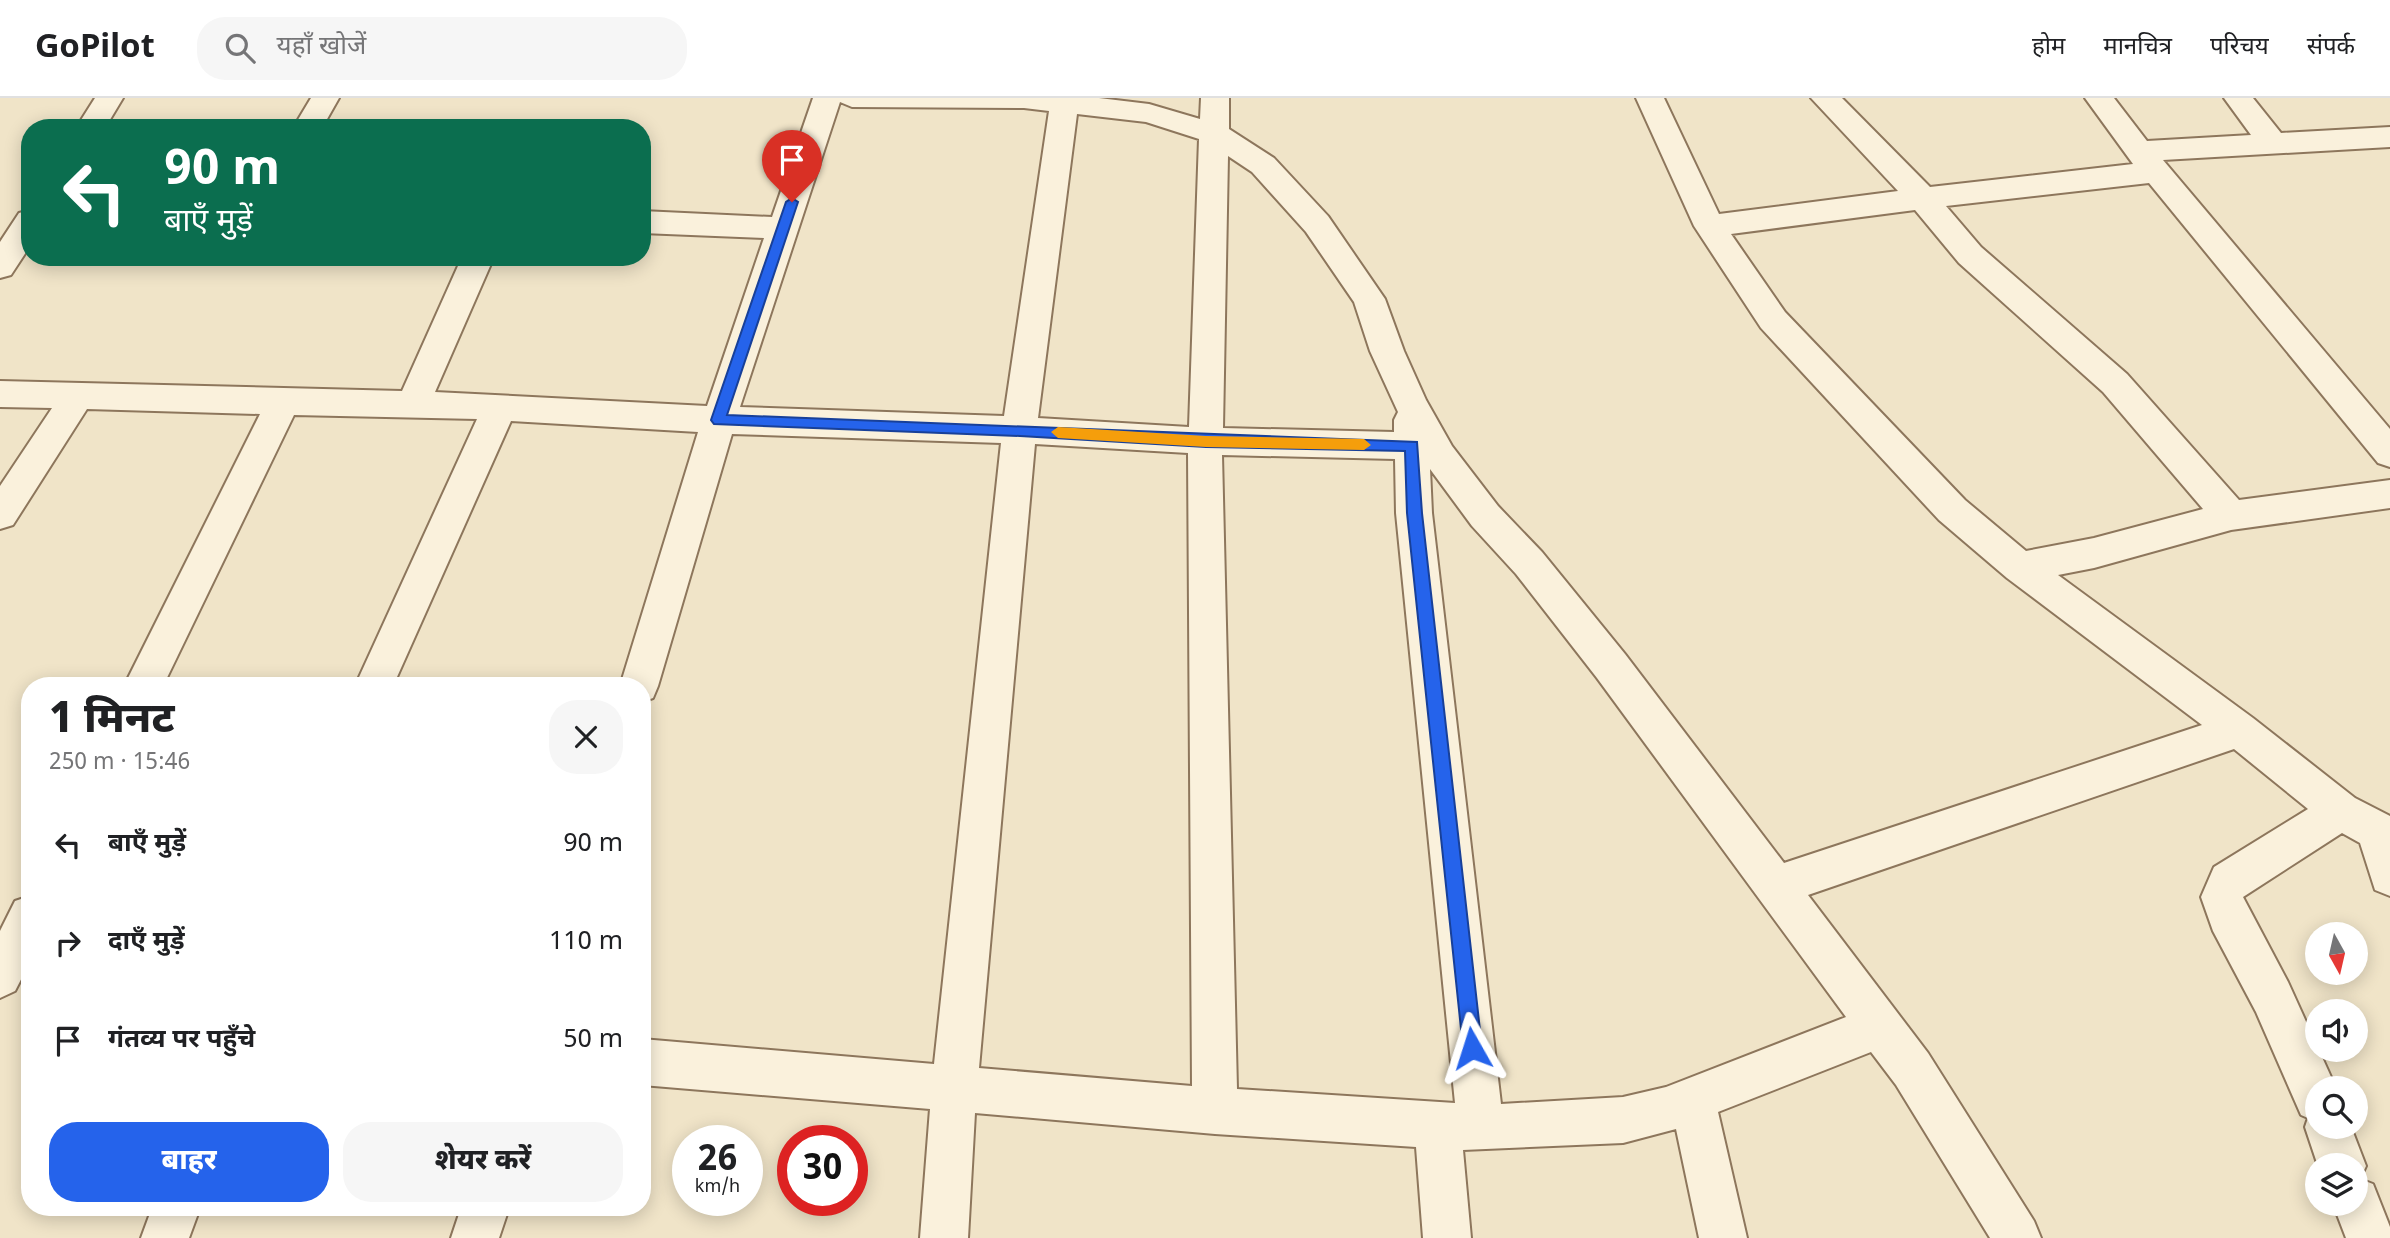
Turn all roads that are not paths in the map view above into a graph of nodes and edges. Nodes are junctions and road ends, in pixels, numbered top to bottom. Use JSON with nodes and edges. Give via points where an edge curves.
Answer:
{"nodes":[{"id":1,"x":109,"y":98,"type":"edge"},
{"id":2,"x":325,"y":98,"type":"edge"},
{"id":3,"x":827,"y":98,"type":"edge"},
{"id":4,"x":852,"y":98,"type":"edge"},
{"id":5,"x":1024,"y":98,"type":"edge"},
{"id":6,"x":1650,"y":98,"type":"edge"},
{"id":7,"x":1825,"y":98,"type":"edge"},
{"id":8,"x":2099,"y":98,"type":"edge"},
{"id":9,"x":2238,"y":98,"type":"edge"},
{"id":10,"x":1064,"y":104,"type":"junction"},
{"id":11,"x":1215,"y":116,"type":"edge"},
{"id":12,"x":96,"y":119,"type":"edge"},
{"id":13,"x":312,"y":119,"type":"edge"},
{"id":14,"x":2390,"y":137,"type":"edge"},
{"id":15,"x":2273,"y":144,"type":"junction"},
{"id":16,"x":2148,"y":162,"type":"junction"},
{"id":17,"x":1923,"y":199,"type":"junction"},
{"id":18,"x":651,"y":222,"type":"edge"},
{"id":19,"x":1709,"y":226,"type":"junction"},
{"id":20,"x":783,"y":228,"type":"junction"},
{"id":21,"x":21,"y":235,"type":"edge"},
{"id":22,"x":474,"y":266,"type":"edge"},
{"id":23,"x":0,"y":267,"type":"edge"},
{"id":24,"x":0,"y":394,"type":"edge"},
{"id":25,"x":78,"y":396,"type":"junction"},
{"id":26,"x":284,"y":400,"type":"junction"},
{"id":27,"x":1410,"y":402,"type":"junction"},
{"id":28,"x":413,"y":405,"type":"junction"},
{"id":29,"x":500,"y":407,"type":"junction"},
{"id":30,"x":719,"y":420,"type":"junction"},
{"id":31,"x":1020,"y":430,"type":"junction"},
{"id":32,"x":1206,"y":441,"type":"junction"},
{"id":33,"x":1412,"y":446,"type":"junction"},
{"id":34,"x":2390,"y":453,"type":"edge"},
{"id":35,"x":2390,"y":494,"type":"edge"},
{"id":36,"x":0,"y":515,"type":"edge"},
{"id":37,"x":2231,"y":516,"type":"junction"},
{"id":38,"x":2020,"y":567,"type":"junction"},
{"id":39,"x":147,"y":677,"type":"edge"},
{"id":40,"x":377,"y":677,"type":"edge"},
{"id":41,"x":642,"y":677,"type":"edge"},
{"id":42,"x":2239,"y":730,"type":"junction"},
{"id":43,"x":2341,"y":811,"type":"junction"},
{"id":44,"x":2384,"y":835,"type":"edge"},
{"id":45,"x":2390,"y":876,"type":"edge"},
{"id":46,"x":1776,"y":886,"type":"junction"},
{"id":47,"x":21,"y":934,"type":"edge"},
{"id":48,"x":0,"y":976,"type":"edge"},
{"id":49,"x":1880,"y":1026,"type":"junction"},
{"id":50,"x":651,"y":1063,"type":"edge"},
{"id":51,"x":2307,"y":1076,"type":"edge"},
{"id":52,"x":954,"y":1090,"type":"junction"},
{"id":53,"x":1692,"y":1099,"type":"junction"},
{"id":54,"x":1214,"y":1111,"type":"junction"},
{"id":55,"x":1459,"y":1127,"type":"junction"},
{"id":56,"x":173,"y":1216,"type":"edge"},
{"id":57,"x":482,"y":1216,"type":"edge"},
{"id":58,"x":2362,"y":1216,"type":"edge"},
{"id":59,"x":165,"y":1238,"type":"edge"},
{"id":60,"x":475,"y":1238,"type":"edge"},
{"id":61,"x":944,"y":1238,"type":"edge"},
{"id":62,"x":1447,"y":1238,"type":"edge"},
{"id":63,"x":1723,"y":1238,"type":"edge"},
{"id":64,"x":2017,"y":1238,"type":"edge"},
{"id":65,"x":2370,"y":1238,"type":"edge"}],
"edges":[{"from":1,"to":12,"type":"street"},
{"from":2,"to":13,"type":"street"},
{"from":3,"to":20,"type":"street"},
{"from":4,"to":5,"type":"street"},
{"from":5,"to":10,"type":"street"},
{"from":6,"to":19,"type":"street"},
{"from":7,"to":17,"type":"street"},
{"from":8,"to":16,"type":"street"},
{"from":9,"to":15,"type":"street"},
{"from":10,"to":11,"type":"street"},
{"from":10,"to":31,"type":"street"},
{"from":11,"to":27,"type":"street","via":[[1317,224],[1369,299]]},
{"from":11,"to":32,"type":"street"},
{"from":14,"to":15,"type":"street"},
{"from":15,"to":16,"type":"street"},
{"from":16,"to":17,"type":"street"},
{"from":16,"to":34,"type":"street"},
{"from":17,"to":19,"type":"street"},
{"from":17,"to":37,"type":"street","via":[[1970,255],[2115,383]]},
{"from":18,"to":20,"type":"street"},
{"from":19,"to":38,"type":"street","via":[[1773,320],[1952,510]]},
{"from":20,"to":30,"type":"street"},
{"from":21,"to":23,"type":"street"},
{"from":22,"to":28,"type":"street"},
{"from":24,"to":25,"type":"street"},
{"from":25,"to":26,"type":"street"},
{"from":25,"to":36,"type":"street"},
{"from":26,"to":28,"type":"street"},
{"from":26,"to":39,"type":"street"},
{"from":27,"to":33,"type":"street"},
{"from":27,"to":46,"type":"street","via":[[1440,457],[1611,666]]},
{"from":28,"to":29,"type":"street"},
{"from":29,"to":30,"type":"street"},
{"from":29,"to":40,"type":"street"},
{"from":30,"to":31,"type":"street"},
{"from":30,"to":41,"type":"street"},
{"from":31,"to":32,"type":"street"},
{"from":31,"to":52,"type":"street"},
{"from":32,"to":33,"type":"street"},
{"from":32,"to":54,"type":"street"},
{"from":33,"to":55,"type":"street"},
{"from":35,"to":37,"type":"street"},
{"from":37,"to":38,"type":"street"},
{"from":38,"to":42,"type":"street"},
{"from":42,"to":43,"type":"street"},
{"from":42,"to":46,"type":"street"},
{"from":43,"to":44,"type":"street"},
{"from":43,"to":51,"type":"street","via":[[2229,881],[2222,897]]},
{"from":44,"to":45,"type":"street"},
{"from":46,"to":49,"type":"street"},
{"from":47,"to":48,"type":"street"},
{"from":49,"to":53,"type":"street"},
{"from":49,"to":64,"type":"street","via":[[1912,1069]]},
{"from":50,"to":52,"type":"street"},
{"from":52,"to":54,"type":"street"},
{"from":52,"to":61,"type":"street"},
{"from":53,"to":55,"type":"street","via":[[1623,1120]]},
{"from":53,"to":63,"type":"street"},
{"from":54,"to":55,"type":"street"},
{"from":55,"to":62,"type":"street"},
{"from":56,"to":59,"type":"street"},
{"from":57,"to":60,"type":"street"},
{"from":58,"to":65,"type":"street"}]}
